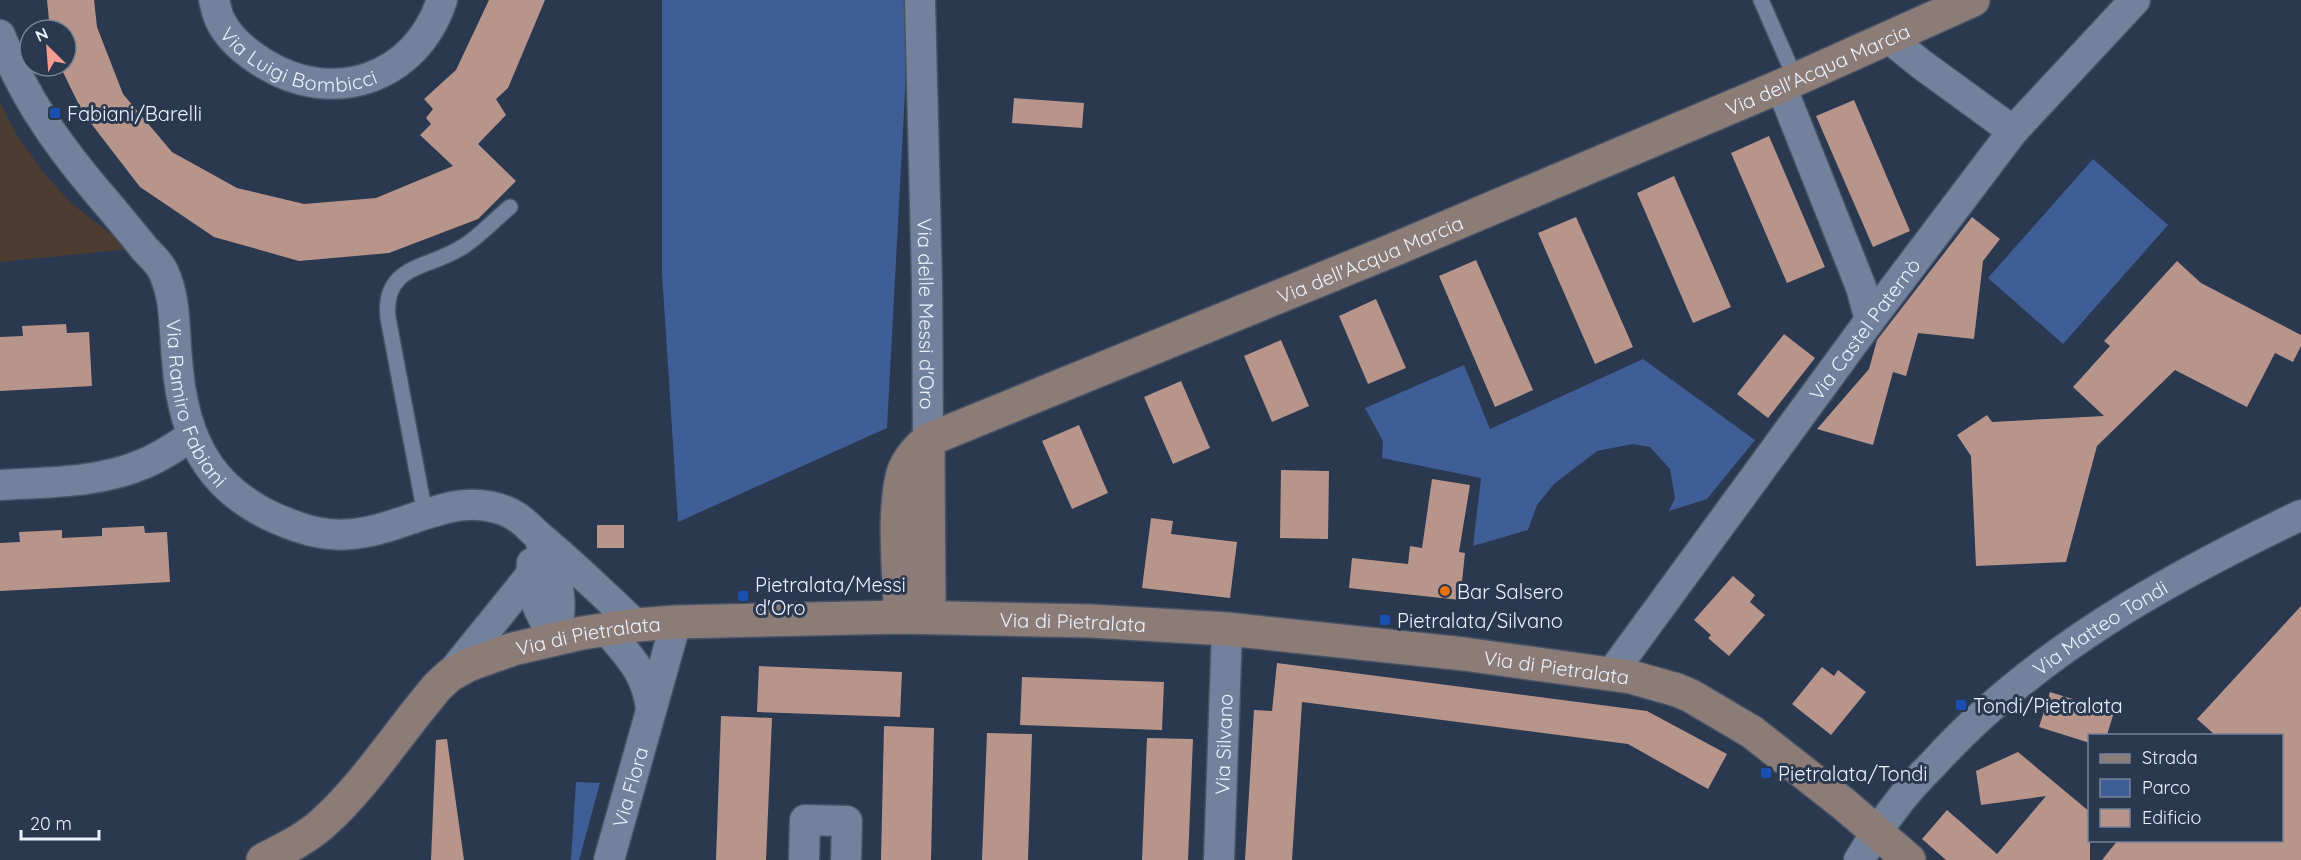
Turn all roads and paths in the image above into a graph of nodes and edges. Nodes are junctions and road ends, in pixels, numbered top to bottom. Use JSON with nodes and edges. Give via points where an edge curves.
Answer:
{"nodes":[{"id":1,"x":214,"y":0,"type":"edge"},
{"id":2,"x":427,"y":0,"type":"edge"},
{"id":3,"x":442,"y":0,"type":"edge"},
{"id":4,"x":920,"y":0,"type":"edge"},
{"id":5,"x":1761,"y":0,"type":"edge"},
{"id":6,"x":1974,"y":0,"type":"edge"},
{"id":7,"x":2135,"y":0,"type":"edge"},
{"id":8,"x":426,"y":33,"type":"junction"},
{"id":9,"x":0,"y":35,"type":"edge"},
{"id":10,"x":1890,"y":39,"type":"junction"},
{"id":11,"x":1788,"y":83,"type":"junction"},
{"id":12,"x":2013,"y":131,"type":"junction"},
{"id":13,"x":510,"y":207,"type":"dead end"},
{"id":14,"x":1870,"y":320,"type":"junction"},
{"id":15,"x":192,"y":436,"type":"junction"},
{"id":16,"x":928,"y":440,"type":"junction"},
{"id":17,"x":0,"y":485,"type":"edge"},
{"id":18,"x":425,"y":514,"type":"junction"},
{"id":19,"x":2301,"y":515,"type":"edge"},
{"id":20,"x":535,"y":533,"type":"junction"},
{"id":21,"x":530,"y":576,"type":"junction"},
{"id":22,"x":914,"y":617,"type":"junction"},
{"id":23,"x":676,"y":622,"type":"junction"},
{"id":24,"x":622,"y":627,"type":"junction"},
{"id":25,"x":1227,"y":629,"type":"junction"},
{"id":26,"x":555,"y":639,"type":"junction"},
{"id":27,"x":1611,"y":674,"type":"junction"},
{"id":28,"x":450,"y":675,"type":"junction"},
{"id":29,"x":651,"y":712,"type":"junction"},
{"id":30,"x":1878,"y":831,"type":"junction"},
{"id":31,"x":263,"y":860,"type":"edge"},
{"id":32,"x":609,"y":860,"type":"edge"},
{"id":33,"x":804,"y":860,"type":"edge"},
{"id":34,"x":846,"y":860,"type":"edge"},
{"id":35,"x":1220,"y":860,"type":"edge"},
{"id":36,"x":1859,"y":860,"type":"edge"},
{"id":37,"x":1909,"y":860,"type":"edge"}],
"edges":[{"from":1,"to":8,"type":"street","name":"Via Luigi Bombicci","via":[[220,22],[251,56],[289,77],[311,83],[335,85],[376,76],[405,58]]},
{"from":2,"to":8,"type":"street"},
{"from":3,"to":8,"type":"street","name":"Via Luigi Bombicci"},
{"from":4,"to":16,"type":"street","name":"Via delle Messi d'Oro"},
{"from":5,"to":11,"type":"lane"},
{"from":6,"to":10,"type":"street","name":"Via dell'Acqua Marcia"},
{"from":7,"to":12,"type":"street","name":"Via Castel Paternò"},
{"from":9,"to":15,"type":"street","name":"Via Ramiro Fabiani","via":[[39,115],[75,167],[162,269],[172,295],[181,397]]},
{"from":10,"to":11,"type":"street","name":"Via dell'Acqua Marcia"},
{"from":10,"to":12,"type":"street"},
{"from":11,"to":14,"type":"street"},
{"from":11,"to":16,"type":"street","name":"Via dell'Acqua Marcia"},
{"from":12,"to":14,"type":"street","name":"Via Castel Paternò"},
{"from":13,"to":18,"type":"lane","via":[[465,246],[400,278],[386,301]]},
{"from":14,"to":27,"type":"street","name":"Via Castel Paternò"},
{"from":15,"to":17,"type":"street","via":[[169,452],[115,473]]},
{"from":15,"to":18,"type":"street","name":"Via Ramiro Fabiani","via":[[224,486],[275,519],[298,527],[321,534],[346,535],[374,531]]},
{"from":16,"to":22,"type":"street"},
{"from":18,"to":20,"type":"street","name":"Via Ramiro Fabiani","via":[[460,505],[494,506],[519,518]]},
{"from":19,"to":30,"type":"street","name":"Via Matteo Tondi","via":[[2155,590],[2041,665],[1954,741]]},
{"from":20,"to":21,"type":"street"},
{"from":20,"to":24,"type":"street","name":"Via Ramiro Fabiani","via":[[567,560]]},
{"from":20,"to":26,"type":"street","name":"Via Ramiro Fabiani","via":[[556,574],[560,616]]},
{"from":21,"to":26,"type":"street","via":[[537,607]]},
{"from":21,"to":28,"type":"street"},
{"from":22,"to":23,"type":"street","name":"Via di Pietralata"},
{"from":22,"to":25,"type":"street","name":"Via di Pietralata"},
{"from":23,"to":24,"type":"street","name":"Via di Pietralata"},
{"from":23,"to":29,"type":"street","name":"Via Flora"},
{"from":24,"to":26,"type":"street","name":"Via di Pietralata"},
{"from":24,"to":29,"type":"street","name":"Via Flora","via":[[642,673]]},
{"from":25,"to":27,"type":"street","name":"Via di Pietralata"},
{"from":25,"to":35,"type":"street","name":"Via Silvano"},
{"from":26,"to":28,"type":"street","name":"Via di Pietralata","via":[[480,659]]},
{"from":27,"to":30,"type":"street","name":"Via di Pietralata","via":[[1677,690],[1720,712],[1752,732]]},
{"from":28,"to":31,"type":"street","name":"Via di Pietralata","via":[[334,812],[305,837]]},
{"from":29,"to":32,"type":"street","name":"Via Flora"},
{"from":30,"to":36,"type":"street","name":"Via Matteo Tondi"},
{"from":30,"to":37,"type":"street","name":"Via di Pietralata"},
{"from":33,"to":34,"type":"street","via":[[805,820],[847,821]]}]}
